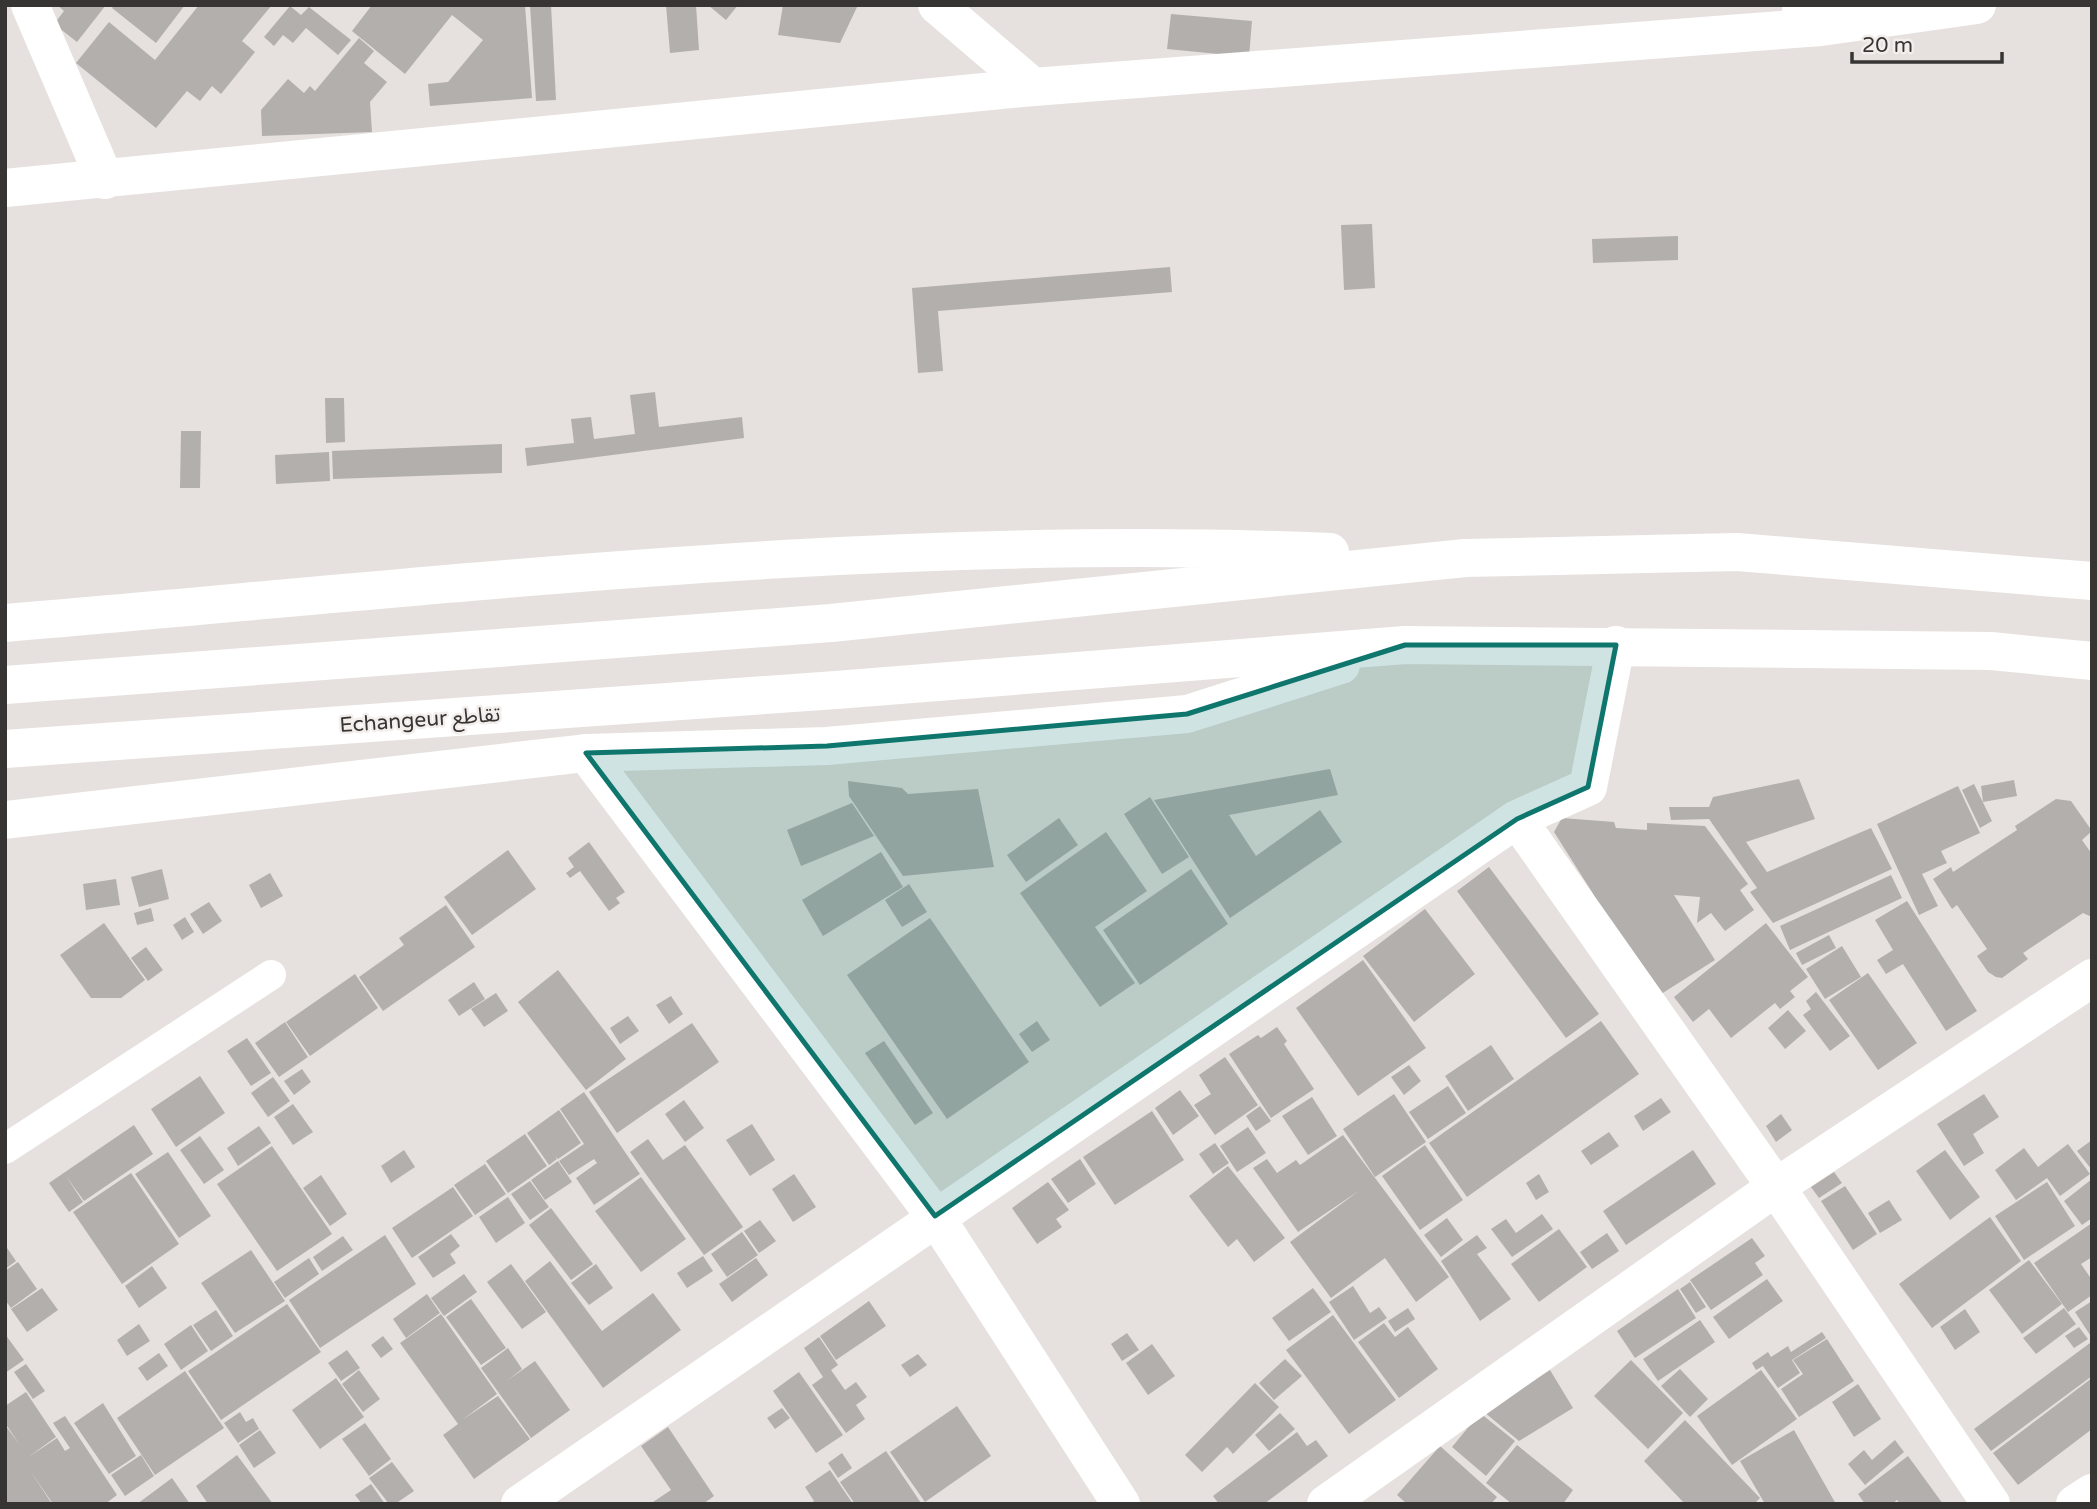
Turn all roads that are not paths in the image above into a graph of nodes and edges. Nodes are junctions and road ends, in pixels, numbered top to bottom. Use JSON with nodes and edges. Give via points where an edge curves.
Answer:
{"nodes":[{"id":1,"x":30,"y":5,"type":"edge"},
{"id":2,"x":937,"y":5,"type":"edge"},
{"id":3,"x":1977,"y":5,"type":"edge"},
{"id":4,"x":1807,"y":16,"type":"edge"},
{"id":5,"x":1032,"y":87,"type":"junction"},
{"id":6,"x":105,"y":180,"type":"junction"},
{"id":7,"x":5,"y":188,"type":"edge"},
{"id":8,"x":1465,"y":558,"type":"junction"},
{"id":9,"x":2092,"y":581,"type":"edge"},
{"id":10,"x":5,"y":623,"type":"edge"},
{"id":11,"x":1405,"y":645,"type":"junction"},
{"id":12,"x":1616,"y":645,"type":"junction"},
{"id":13,"x":2092,"y":661,"type":"edge"},
{"id":14,"x":5,"y":685,"type":"edge"},
{"id":15,"x":5,"y":749,"type":"edge"},
{"id":16,"x":586,"y":753,"type":"junction"},
{"id":17,"x":1517,"y":819,"type":"junction"},
{"id":18,"x":5,"y":820,"type":"edge"},
{"id":19,"x":271,"y":975,"type":"dead end"},
{"id":20,"x":2092,"y":978,"type":"edge"},
{"id":21,"x":5,"y":1149,"type":"edge"},
{"id":22,"x":1776,"y":1187,"type":"junction"},
{"id":23,"x":935,"y":1216,"type":"junction"},
{"id":24,"x":2092,"y":1493,"type":"edge"},
{"id":25,"x":520,"y":1504,"type":"edge"},
{"id":26,"x":1121,"y":1504,"type":"edge"},
{"id":27,"x":1326,"y":1504,"type":"edge"},
{"id":28,"x":1991,"y":1504,"type":"edge"},
{"id":29,"x":2075,"y":1504,"type":"edge"}],
"edges":[{"from":1,"to":6,"type":"main road"},
{"from":2,"to":5,"type":"main road"},
{"from":3,"to":4,"type":"main road"},
{"from":4,"to":5,"type":"main road"},
{"from":5,"to":6,"type":"main road"},
{"from":6,"to":7,"type":"main road"},
{"from":8,"to":9,"type":"main road","via":[[1737,552]]},
{"from":8,"to":10,"type":"main road","via":[[1221,547],[832,554]]},
{"from":8,"to":14,"type":"main road","via":[[831,623]]},
{"from":11,"to":12,"type":"main road"},
{"from":11,"to":15,"type":"main road","name":"Echangeur تقاطع"},
{"from":11,"to":16,"type":"main road","via":[[1187,714],[827,746]]},
{"from":12,"to":13,"type":"main road","via":[[1991,651]]},
{"from":12,"to":17,"type":"main road","via":[[1588,787]]},
{"from":16,"to":18,"type":"main road"},
{"from":16,"to":23,"type":"main road"},
{"from":17,"to":22,"type":"main road"},
{"from":17,"to":23,"type":"main road"},
{"from":19,"to":21,"type":"lane"},
{"from":20,"to":22,"type":"main road"},
{"from":22,"to":27,"type":"main road"},
{"from":22,"to":28,"type":"main road"},
{"from":23,"to":25,"type":"main road"},
{"from":23,"to":26,"type":"main road"},
{"from":24,"to":29,"type":"main road"}]}
